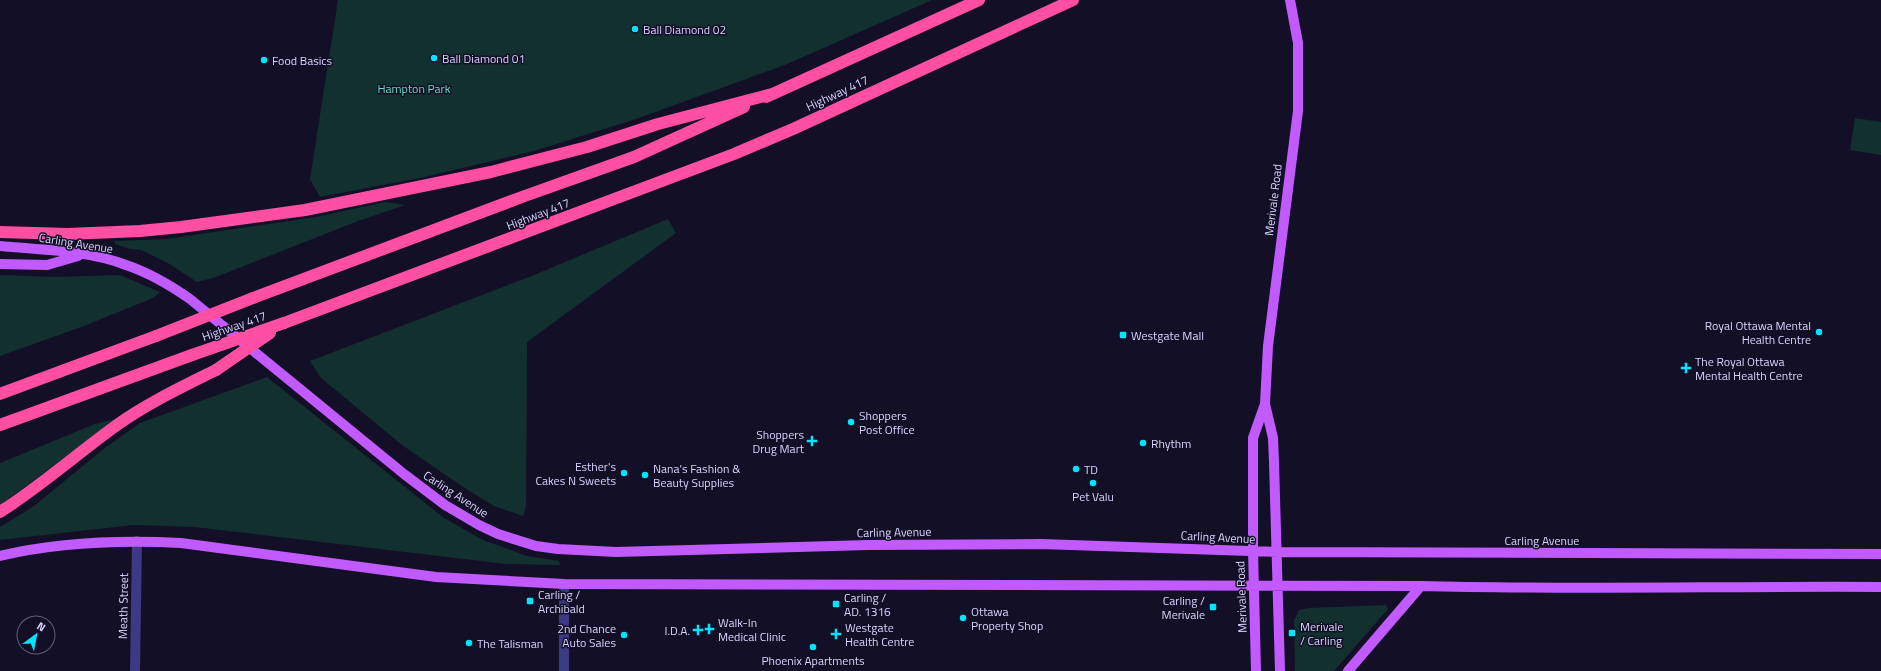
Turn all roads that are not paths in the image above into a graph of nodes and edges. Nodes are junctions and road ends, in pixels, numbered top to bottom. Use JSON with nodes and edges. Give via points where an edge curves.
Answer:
{"nodes":[{"id":1,"x":979,"y":0,"type":"edge"},
{"id":2,"x":1074,"y":0,"type":"edge"},
{"id":3,"x":1290,"y":0,"type":"edge"},
{"id":4,"x":772,"y":94,"type":"junction"},
{"id":5,"x":0,"y":232,"type":"edge"},
{"id":6,"x":0,"y":246,"type":"edge"},
{"id":7,"x":84,"y":255,"type":"junction"},
{"id":8,"x":0,"y":264,"type":"edge"},
{"id":9,"x":284,"y":323,"type":"junction"},
{"id":10,"x":0,"y":394,"type":"edge"},
{"id":11,"x":1265,"y":404,"type":"junction"},
{"id":12,"x":0,"y":425,"type":"edge"},
{"id":13,"x":0,"y":512,"type":"edge"},
{"id":14,"x":136,"y":541,"type":"junction"},
{"id":15,"x":1252,"y":551,"type":"junction"},
{"id":16,"x":1277,"y":552,"type":"junction"},
{"id":17,"x":1881,"y":554,"type":"edge"},
{"id":18,"x":0,"y":556,"type":"edge"},
{"id":19,"x":564,"y":584,"type":"junction"},
{"id":20,"x":1277,"y":586,"type":"junction"},
{"id":21,"x":1421,"y":586,"type":"junction"},
{"id":22,"x":1254,"y":587,"type":"junction"},
{"id":23,"x":1881,"y":587,"type":"edge"},
{"id":24,"x":135,"y":671,"type":"edge"},
{"id":25,"x":564,"y":671,"type":"edge"},
{"id":26,"x":1256,"y":671,"type":"edge"},
{"id":27,"x":1280,"y":671,"type":"edge"},
{"id":28,"x":1348,"y":671,"type":"edge"}],
"edges":[{"from":1,"to":4,"type":"highway"},
{"from":2,"to":9,"type":"highway","name":"Highway 417","via":[[734,154]]},
{"from":3,"to":11,"type":"main road","name":"Merivale Road","via":[[1298,43],[1298,111],[1269,338]]},
{"from":4,"to":5,"type":"highway","via":[[491,172],[305,210],[140,231],[67,234]]},
{"from":4,"to":10,"type":"highway","bridge":true,"via":[[634,157]]},
{"from":6,"to":7,"type":"main road","name":"Carling Avenue"},
{"from":7,"to":8,"type":"main road","via":[[47,265]]},
{"from":7,"to":15,"type":"main road","name":"Carling Avenue","via":[[125,264],[175,289],[439,501],[498,534],[536,546],[598,552],[1041,544]]},
{"from":9,"to":12,"type":"highway","name":"Highway 417","bridge":true},
{"from":9,"to":13,"type":"highway","bridge":true,"via":[[216,370],[163,396],[118,424]]},
{"from":11,"to":15,"type":"main road","name":"Merivale Road","via":[[1254,438]]},
{"from":11,"to":16,"type":"main road","name":"Merivale Road","via":[[1273,438]]},
{"from":14,"to":18,"type":"main road","via":[[54,546]]},
{"from":14,"to":19,"type":"main road","via":[[181,543],[444,577]]},
{"from":14,"to":24,"type":"street","name":"Meath Street"},
{"from":15,"to":16,"type":"main road","name":"Carling Avenue"},
{"from":15,"to":22,"type":"main road","name":"Merivale Road"},
{"from":16,"to":17,"type":"main road","name":"Carling Avenue"},
{"from":16,"to":20,"type":"main road","name":"Merivale Road"},
{"from":19,"to":22,"type":"main road"},
{"from":19,"to":25,"type":"street"},
{"from":20,"to":21,"type":"main road"},
{"from":20,"to":22,"type":"main road"},
{"from":20,"to":27,"type":"main road","name":"Merivale Road"},
{"from":21,"to":23,"type":"main road"},
{"from":21,"to":28,"type":"main road"},
{"from":22,"to":26,"type":"main road","name":"Merivale Road"}]}
